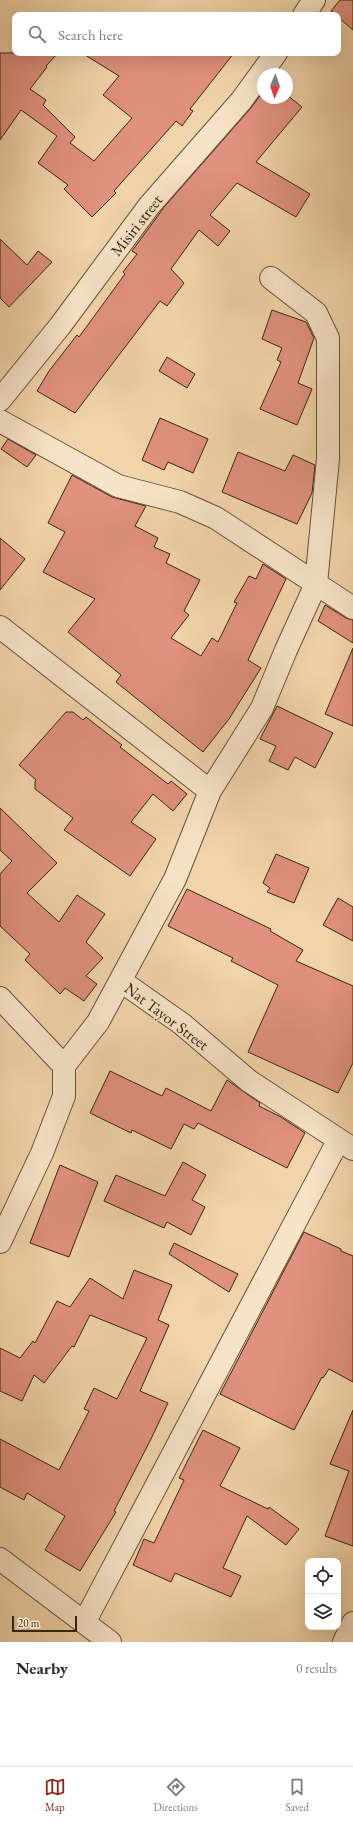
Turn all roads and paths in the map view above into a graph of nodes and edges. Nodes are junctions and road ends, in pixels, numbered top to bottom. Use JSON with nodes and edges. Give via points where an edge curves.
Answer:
{"nodes":[{"id":1,"x":314,"y":0,"type":"edge"},
{"id":2,"x":306,"y":12,"type":"edge"},
{"id":3,"x":274,"y":56,"type":"edge"},
{"id":4,"x":271,"y":278,"type":"dead end"},
{"id":5,"x":0,"y":400,"type":"edge"},
{"id":6,"x":0,"y":421,"type":"edge"},
{"id":7,"x":316,"y":584,"type":"junction"},
{"id":8,"x":353,"y":608,"type":"edge"},
{"id":9,"x":0,"y":627,"type":"edge"},
{"id":10,"x":210,"y":791,"type":"junction"},
{"id":11,"x":121,"y":981,"type":"junction"},
{"id":12,"x":0,"y":998,"type":"edge"},
{"id":13,"x":64,"y":1066,"type":"junction"},
{"id":14,"x":346,"y":1145,"type":"edge"},
{"id":15,"x":0,"y":1242,"type":"edge"},
{"id":16,"x":0,"y":1558,"type":"edge"},
{"id":17,"x":85,"y":1621,"type":"junction"},
{"id":18,"x":353,"y":1623,"type":"edge"},
{"id":19,"x":110,"y":1642,"type":"edge"},
{"id":20,"x":344,"y":1642,"type":"edge"}],
"edges":[{"from":1,"to":2,"type":"street"},
{"from":3,"to":5,"type":"street","name":"Misiri street","via":[[241,101],[150,206],[60,326]]},
{"from":4,"to":7,"type":"street","via":[[316,314],[328,338],[328,459]]},
{"from":6,"to":7,"type":"street","via":[[118,486],[180,502],[216,518]]},
{"from":7,"to":8,"type":"street"},
{"from":7,"to":10,"type":"street","via":[[262,708]]},
{"from":9,"to":10,"type":"street"},
{"from":10,"to":11,"type":"street","via":[[175,879]]},
{"from":11,"to":13,"type":"street","name":"Nat Tayor Street","via":[[98,1022]]},
{"from":11,"to":14,"type":"street","name":"Nat Tayor Street","via":[[182,1024],[249,1081]]},
{"from":12,"to":13,"type":"street"},
{"from":13,"to":15,"type":"street","via":[[64,1096],[42,1153]]},
{"from":14,"to":17,"type":"street"},
{"from":16,"to":17,"type":"street"},
{"from":17,"to":19,"type":"street"},
{"from":18,"to":20,"type":"street"}]}
